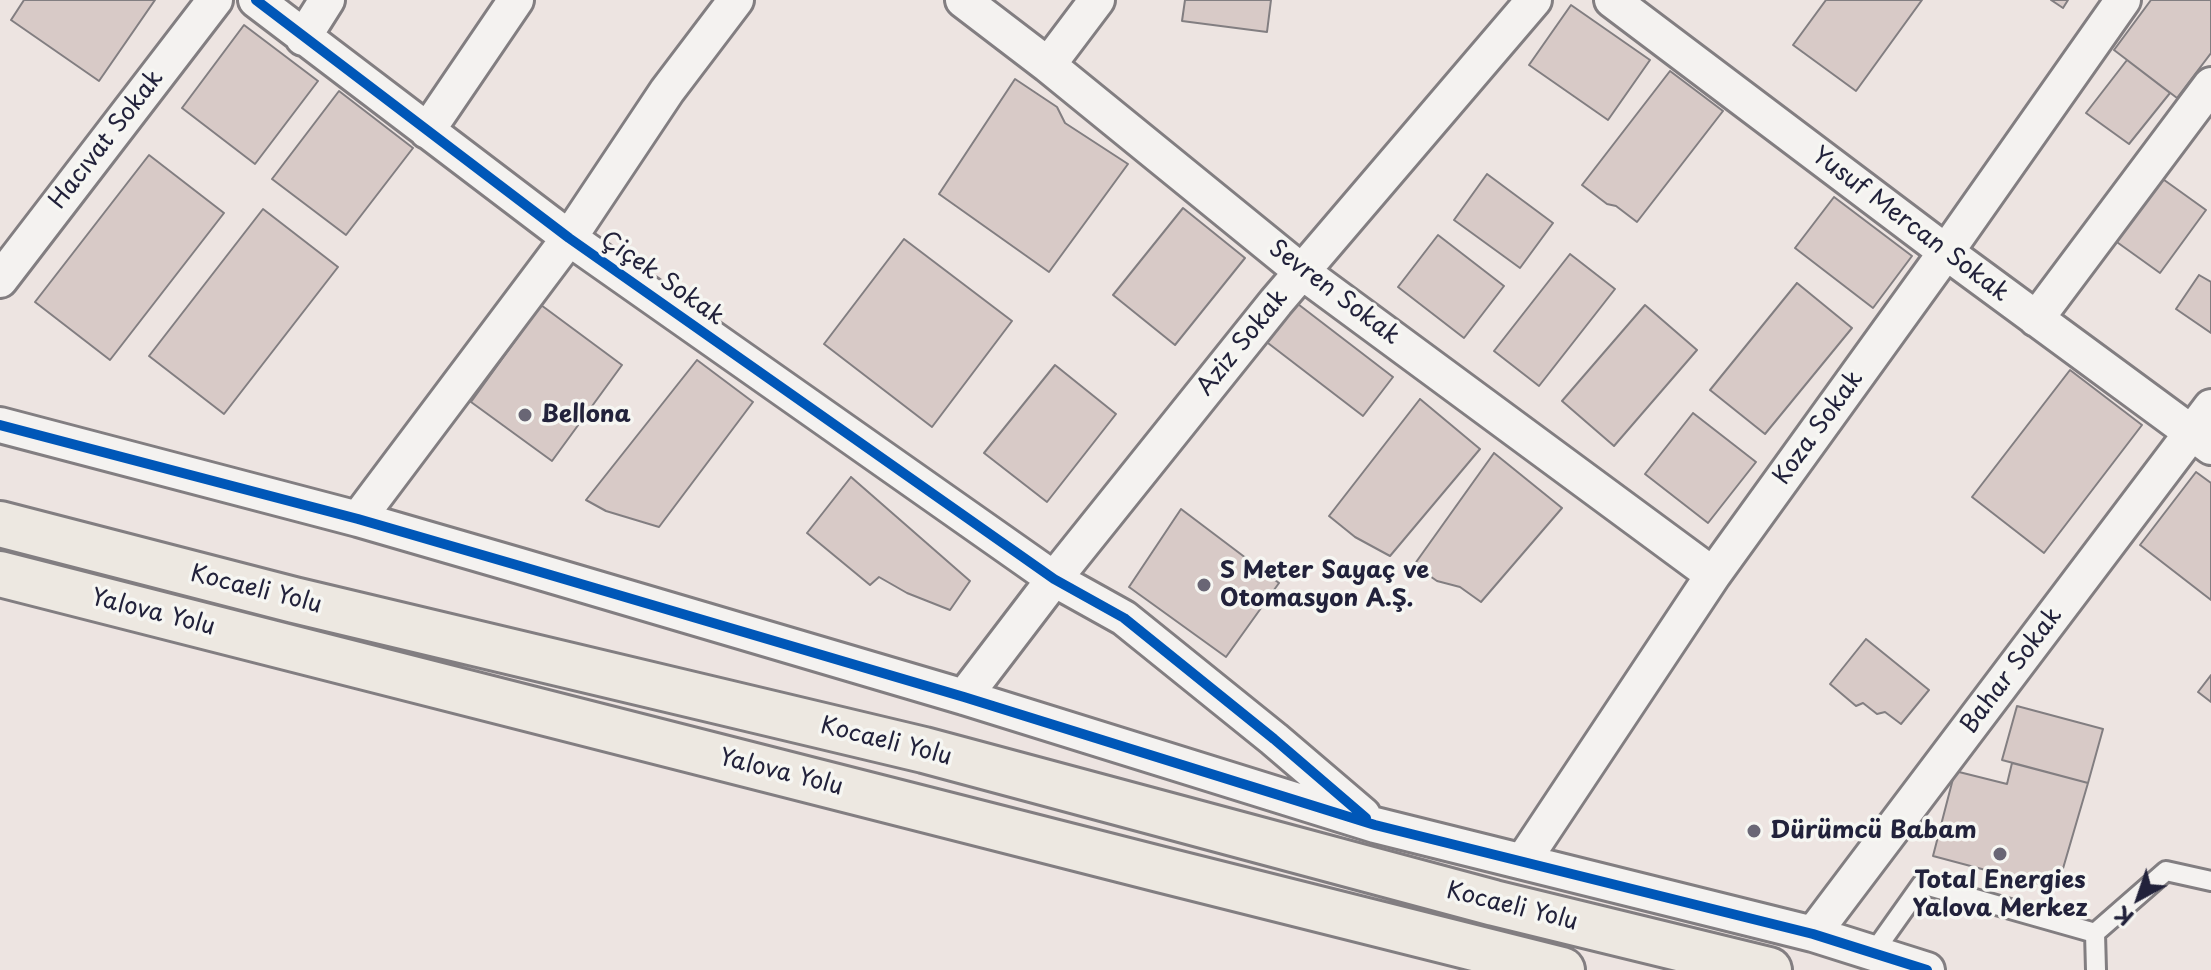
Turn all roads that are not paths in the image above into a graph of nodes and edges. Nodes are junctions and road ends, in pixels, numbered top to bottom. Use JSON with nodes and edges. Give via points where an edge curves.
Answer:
{"nodes":[{"id":1,"x":215,"y":0,"type":"edge"},
{"id":2,"x":256,"y":0,"type":"edge"},
{"id":3,"x":327,"y":0,"type":"edge"},
{"id":4,"x":516,"y":0,"type":"edge"},
{"id":5,"x":736,"y":0,"type":"edge"},
{"id":6,"x":963,"y":0,"type":"edge"},
{"id":7,"x":1097,"y":0,"type":"edge"},
{"id":8,"x":1534,"y":0,"type":"edge"},
{"id":9,"x":1612,"y":0,"type":"edge"},
{"id":10,"x":2123,"y":0,"type":"edge"},
{"id":11,"x":303,"y":38,"type":"junction"},
{"id":12,"x":1048,"y":65,"type":"junction"},
{"id":13,"x":2211,"y":85,"type":"edge"},
{"id":14,"x":427,"y":131,"type":"junction"},
{"id":15,"x":569,"y":238,"type":"junction"},
{"id":16,"x":1946,"y":252,"type":"junction"},
{"id":17,"x":1301,"y":271,"type":"junction"},
{"id":18,"x":0,"y":280,"type":"edge"},
{"id":19,"x":2036,"y":319,"type":"junction"},
{"id":20,"x":0,"y":425,"type":"edge"},
{"id":21,"x":2205,"y":429,"type":"edge"},
{"id":22,"x":358,"y":519,"type":"junction"},
{"id":23,"x":0,"y":524,"type":"edge"},
{"id":24,"x":0,"y":574,"type":"edge"},
{"id":25,"x":1713,"y":575,"type":"junction"},
{"id":26,"x":1054,"y":579,"type":"junction"},
{"id":27,"x":964,"y":697,"type":"junction"},
{"id":28,"x":1375,"y":825,"type":"junction"},
{"id":29,"x":1523,"y":861,"type":"junction"},
{"id":30,"x":2211,"y":881,"type":"edge"},
{"id":31,"x":2095,"y":933,"type":"junction"},
{"id":32,"x":1813,"y":934,"type":"junction"},
{"id":33,"x":1873,"y":953,"type":"junction"},
{"id":34,"x":1562,"y":970,"type":"edge"},
{"id":35,"x":1769,"y":970,"type":"edge"},
{"id":36,"x":1927,"y":970,"type":"edge"},
{"id":37,"x":2096,"y":970,"type":"edge"}],
"edges":[{"from":1,"to":18,"type":"street","name":"Hacıvat Sokak"},
{"from":2,"to":11,"type":"street","name":"Çiçek Sokak"},
{"from":3,"to":11,"type":"street"},
{"from":4,"to":14,"type":"street"},
{"from":5,"to":15,"type":"street","via":[[667,91]]},
{"from":6,"to":12,"type":"street","name":"Sevren Sokak"},
{"from":7,"to":12,"type":"street"},
{"from":8,"to":17,"type":"street","name":"Aziz Sokak"},
{"from":9,"to":16,"type":"street","name":"Yusuf Mercan Sokak"},
{"from":10,"to":16,"type":"street","name":"Koza Sokak"},
{"from":11,"to":14,"type":"street","name":"Çiçek Sokak"},
{"from":12,"to":17,"type":"street","name":"Sevren Sokak"},
{"from":13,"to":19,"type":"street"},
{"from":14,"to":15,"type":"street","name":"Çiçek Sokak"},
{"from":15,"to":22,"type":"street"},
{"from":15,"to":26,"type":"street","name":"Çiçek Sokak"},
{"from":16,"to":19,"type":"street","name":"Yusuf Mercan Sokak"},
{"from":16,"to":25,"type":"street","name":"Koza Sokak"},
{"from":17,"to":25,"type":"street","name":"Sevren Sokak"},
{"from":17,"to":26,"type":"street","name":"Aziz Sokak"},
{"from":19,"to":21,"type":"street","name":"Yusuf Mercan Sokak"},
{"from":20,"to":22,"type":"street"},
{"from":21,"to":32,"type":"street","name":"Bahar Sokak"},
{"from":22,"to":27,"type":"street"},
{"from":23,"to":35,"type":"highway","name":"Kocaeli̇ Yolu","via":[[309,604],[924,750],[1480,899]]},
{"from":24,"to":34,"type":"highway","name":"Yalova Yolu"},
{"from":25,"to":29,"type":"street","name":"Koza Sokak"},
{"from":26,"to":27,"type":"street","name":"Aziz Sokak"},
{"from":26,"to":28,"type":"street","name":"Çiçek Sokak","via":[[1124,618]]},
{"from":27,"to":28,"type":"street"},
{"from":28,"to":29,"type":"street"},
{"from":29,"to":32,"type":"street"},
{"from":30,"to":31,"type":"lane","via":[[2166,871]]},
{"from":31,"to":33,"type":"lane","via":[[1922,884]]},
{"from":31,"to":37,"type":"lane"},
{"from":32,"to":33,"type":"street"},
{"from":33,"to":36,"type":"street"}]}
